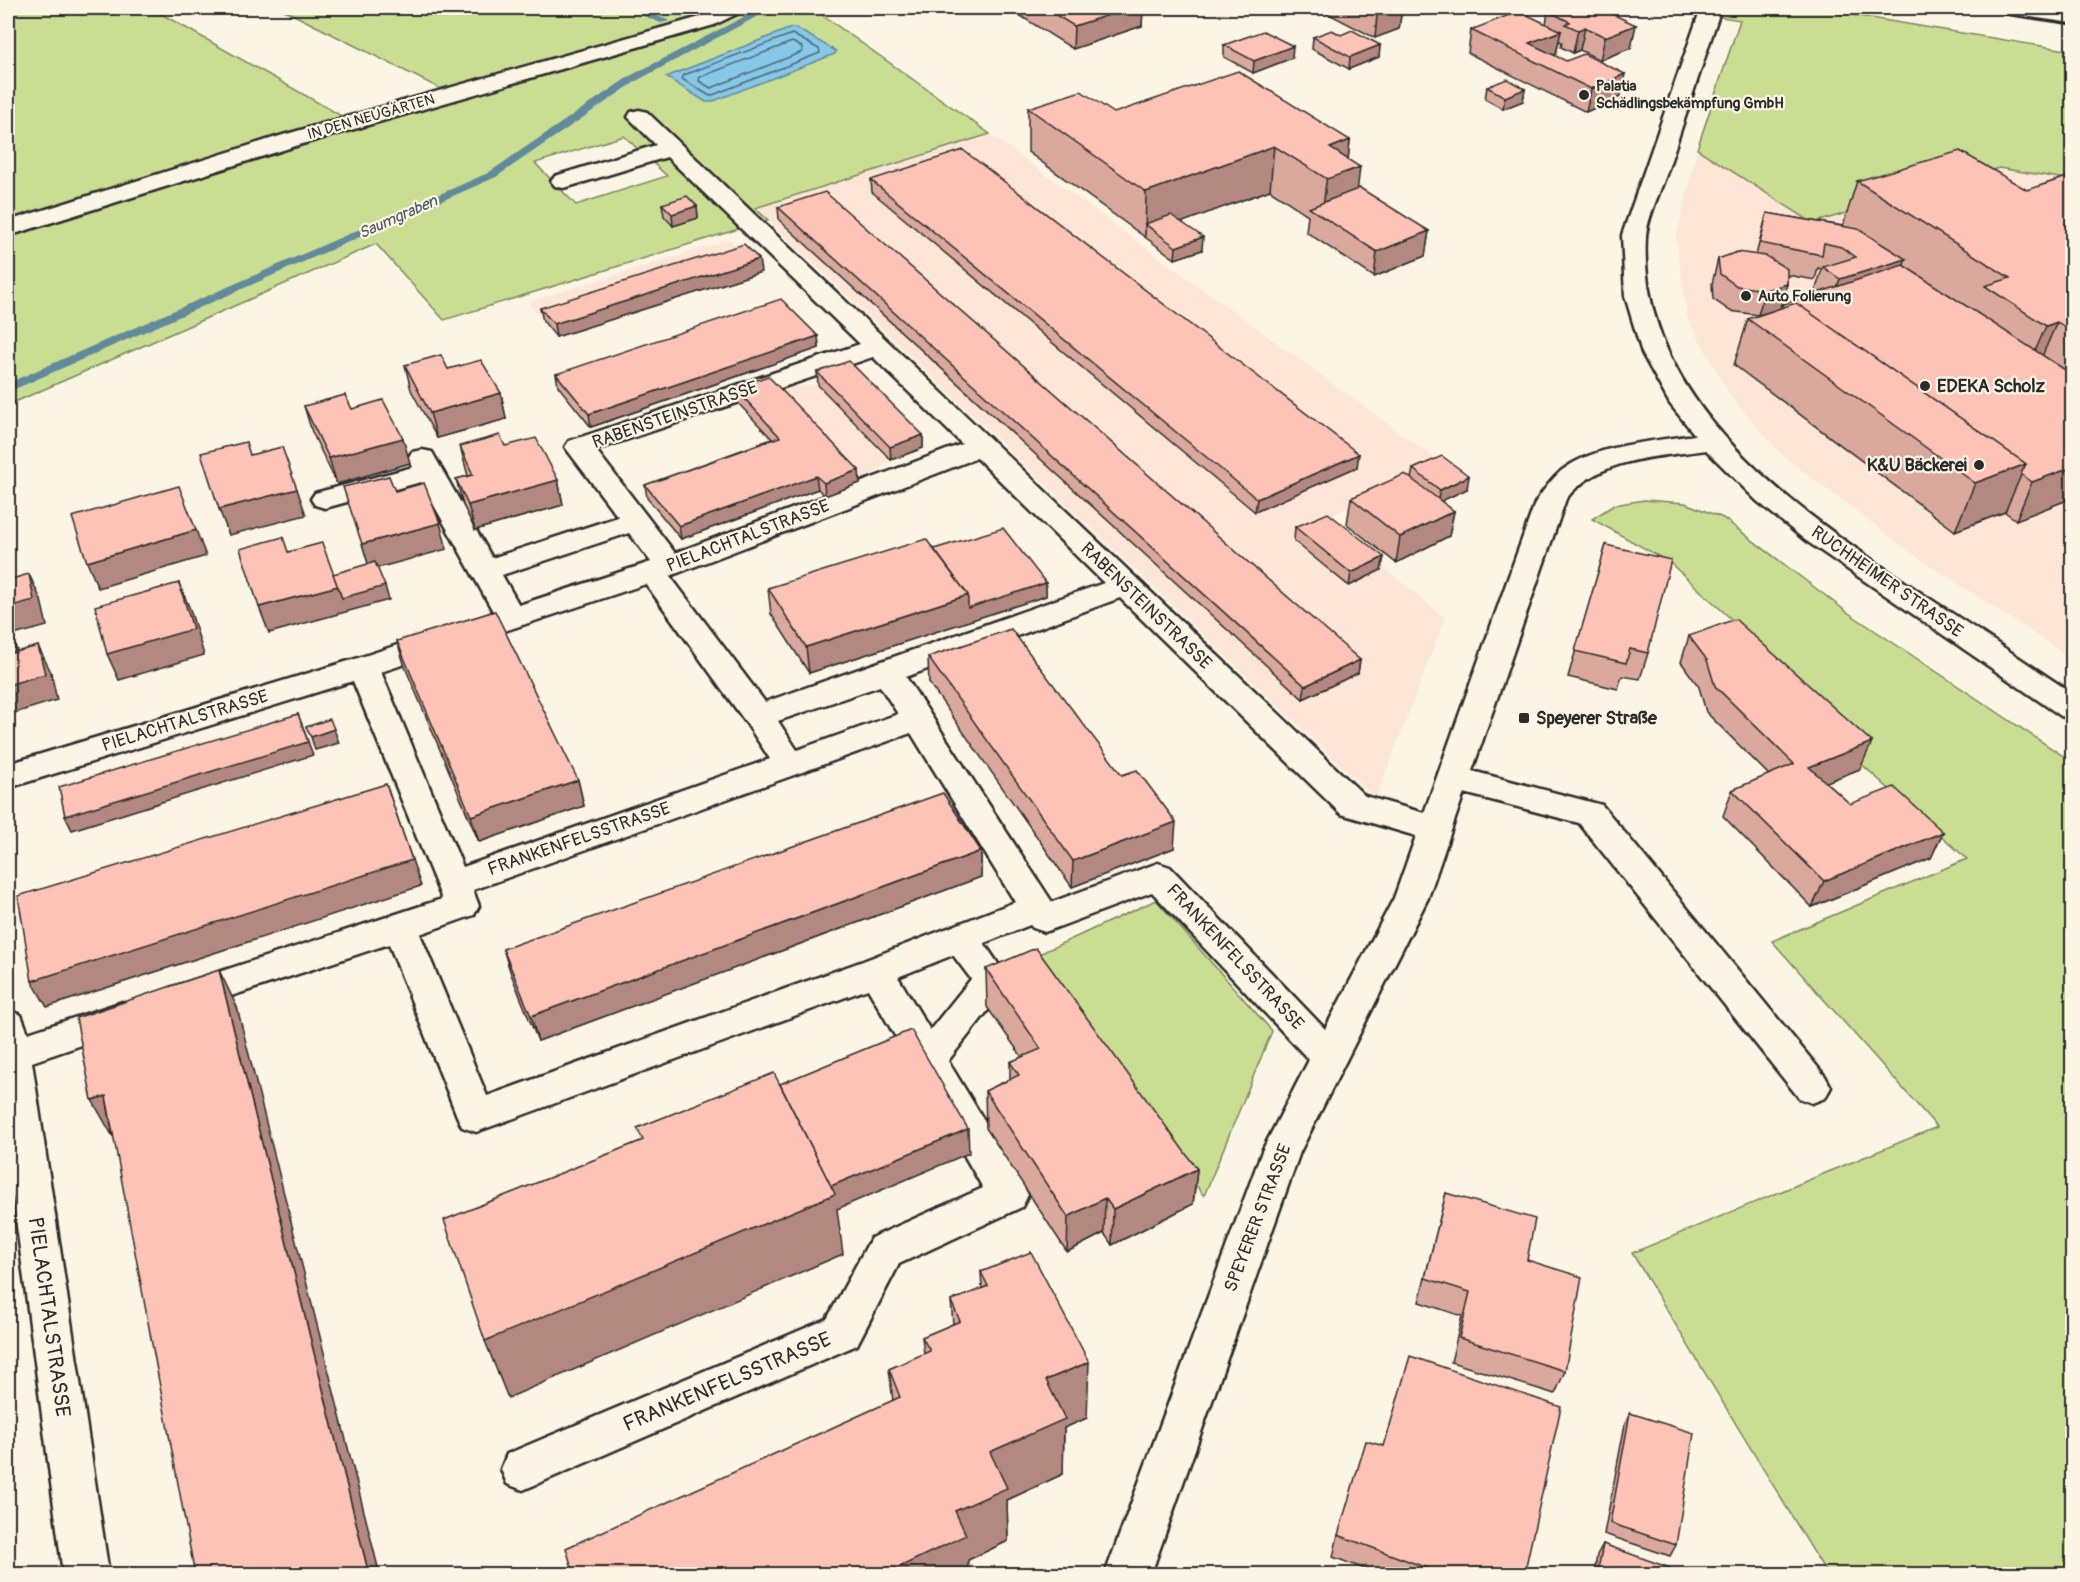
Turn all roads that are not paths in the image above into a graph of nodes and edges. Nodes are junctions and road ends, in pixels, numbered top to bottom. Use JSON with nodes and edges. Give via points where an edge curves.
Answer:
{"nodes":[{"id":1,"x":734,"y":8,"type":"edge"},
{"id":2,"x":1711,"y":8,"type":"edge"},
{"id":3,"x":2010,"y":8,"type":"edge"},
{"id":4,"x":2073,"y":17,"type":"edge"},
{"id":5,"x":639,"y":117,"type":"dead end"},
{"id":6,"x":671,"y":148,"type":"junction"},
{"id":7,"x":563,"y":181,"type":"dead end"},
{"id":8,"x":8,"y":229,"type":"edge"},
{"id":9,"x":877,"y":347,"type":"junction"},
{"id":10,"x":1713,"y":441,"type":"junction"},
{"id":11,"x":981,"y":447,"type":"junction"},
{"id":12,"x":325,"y":499,"type":"dead end"},
{"id":13,"x":636,"y":521,"type":"junction"},
{"id":14,"x":661,"y":568,"type":"junction"},
{"id":15,"x":485,"y":570,"type":"junction"},
{"id":16,"x":1125,"y":586,"type":"junction"},
{"id":17,"x":513,"y":619,"type":"junction"},
{"id":18,"x":363,"y":667,"type":"junction"},
{"id":19,"x":887,"y":672,"type":"junction"},
{"id":20,"x":2073,"y":708,"type":"edge"},
{"id":21,"x":758,"y":716,"type":"junction"},
{"id":22,"x":918,"y":719,"type":"junction"},
{"id":23,"x":790,"y":765,"type":"junction"},
{"id":24,"x":8,"y":776,"type":"edge"},
{"id":25,"x":1453,"y":778,"type":"junction"},
{"id":26,"x":1435,"y":829,"type":"junction"},
{"id":27,"x":453,"y":884,"type":"junction"},
{"id":28,"x":1037,"y":908,"type":"junction"},
{"id":29,"x":400,"y":927,"type":"junction"},
{"id":30,"x":960,"y":938,"type":"junction"},
{"id":31,"x":876,"y":970,"type":"junction"},
{"id":32,"x":10,"y":1039,"type":"edge"},
{"id":33,"x":1330,"y":1058,"type":"junction"},
{"id":34,"x":928,"y":1059,"type":"junction"},
{"id":35,"x":1812,"y":1088,"type":"dead end"},
{"id":36,"x":523,"y":1469,"type":"dead end"},
{"id":37,"x":86,"y":1575,"type":"edge"},
{"id":38,"x":1128,"y":1575,"type":"edge"}],
"edges":[{"from":1,"to":8,"type":"main road","name":"IN DEN NEUGÄRTEN","via":[[707,21],[291,140]]},
{"from":2,"to":10,"type":"main road","via":[[1634,235],[1633,267],[1647,334],[1664,372]]},
{"from":3,"to":4,"type":"main road"},
{"from":5,"to":6,"type":"main road","name":"RABENSTEINSTRASSE"},
{"from":6,"to":7,"type":"main road"},
{"from":6,"to":9,"type":"main road","name":"RABENSTEINSTRASSE"},
{"from":9,"to":11,"type":"main road","name":"RABENSTEINSTRASSE"},
{"from":9,"to":13,"type":"main road","name":"RABENSTEINSTRASSE","via":[[579,447]]},
{"from":10,"to":20,"type":"main road","name":"RUCHHEIMER STRASSE","via":[[1763,493],[1860,567]]},
{"from":10,"to":25,"type":"main road","name":"SPEYERER STRASSE","via":[[1607,459],[1581,470],[1562,485],[1550,503]]},
{"from":11,"to":14,"type":"main road","name":"PIELACHTALSTRASSE"},
{"from":11,"to":16,"type":"main road","name":"RABENSTEINSTRASSE"},
{"from":12,"to":15,"type":"main road","via":[[425,464]]},
{"from":13,"to":14,"type":"main road","name":"RABENSTEINSTRASSE"},
{"from":13,"to":15,"type":"main road"},
{"from":14,"to":17,"type":"main road","name":"PIELACHTALSTRASSE"},
{"from":14,"to":21,"type":"main road"},
{"from":15,"to":17,"type":"main road"},
{"from":16,"to":19,"type":"main road"},
{"from":16,"to":26,"type":"main road","name":"RABENSTEINSTRASSE","via":[[1353,805]]},
{"from":17,"to":18,"type":"main road","name":"PIELACHTALSTRASSE"},
{"from":18,"to":24,"type":"main road","name":"PIELACHTALSTRASSE"},
{"from":18,"to":27,"type":"main road"},
{"from":19,"to":21,"type":"main road"},
{"from":19,"to":22,"type":"main road"},
{"from":21,"to":23,"type":"main road"},
{"from":22,"to":23,"type":"main road","name":"FRANKENFELSSTRASSE"},
{"from":22,"to":28,"type":"main road"},
{"from":23,"to":27,"type":"main road","name":"FRANKENFELSSTRASSE"},
{"from":25,"to":26,"type":"main road","name":"SPEYERER STRASSE"},
{"from":25,"to":35,"type":"main road","via":[[1590,814]]},
{"from":26,"to":33,"type":"main road","name":"SPEYERER STRASSE","via":[[1411,898]]},
{"from":27,"to":29,"type":"main road","via":[[462,906]]},
{"from":28,"to":30,"type":"main road"},
{"from":28,"to":33,"type":"main road","name":"FRANKENFELSSTRASSE","via":[[1045,919],[1158,876]]},
{"from":29,"to":31,"type":"main road","via":[[476,1116]]},
{"from":29,"to":32,"type":"main road"},
{"from":30,"to":31,"type":"main road"},
{"from":30,"to":34,"type":"main road","via":[[991,980]]},
{"from":31,"to":34,"type":"main road","name":"FRANKENFELSSTRASSE"},
{"from":32,"to":37,"type":"main road","name":"PIELACHTALSTRASSE"},
{"from":33,"to":38,"type":"main road","name":"SPEYERER STRASSE","via":[[1281,1151]]},
{"from":34,"to":36,"type":"main road","name":"FRANKENFELSSTRASSE","via":[[1008,1195],[885,1251],[842,1332]]}]}
